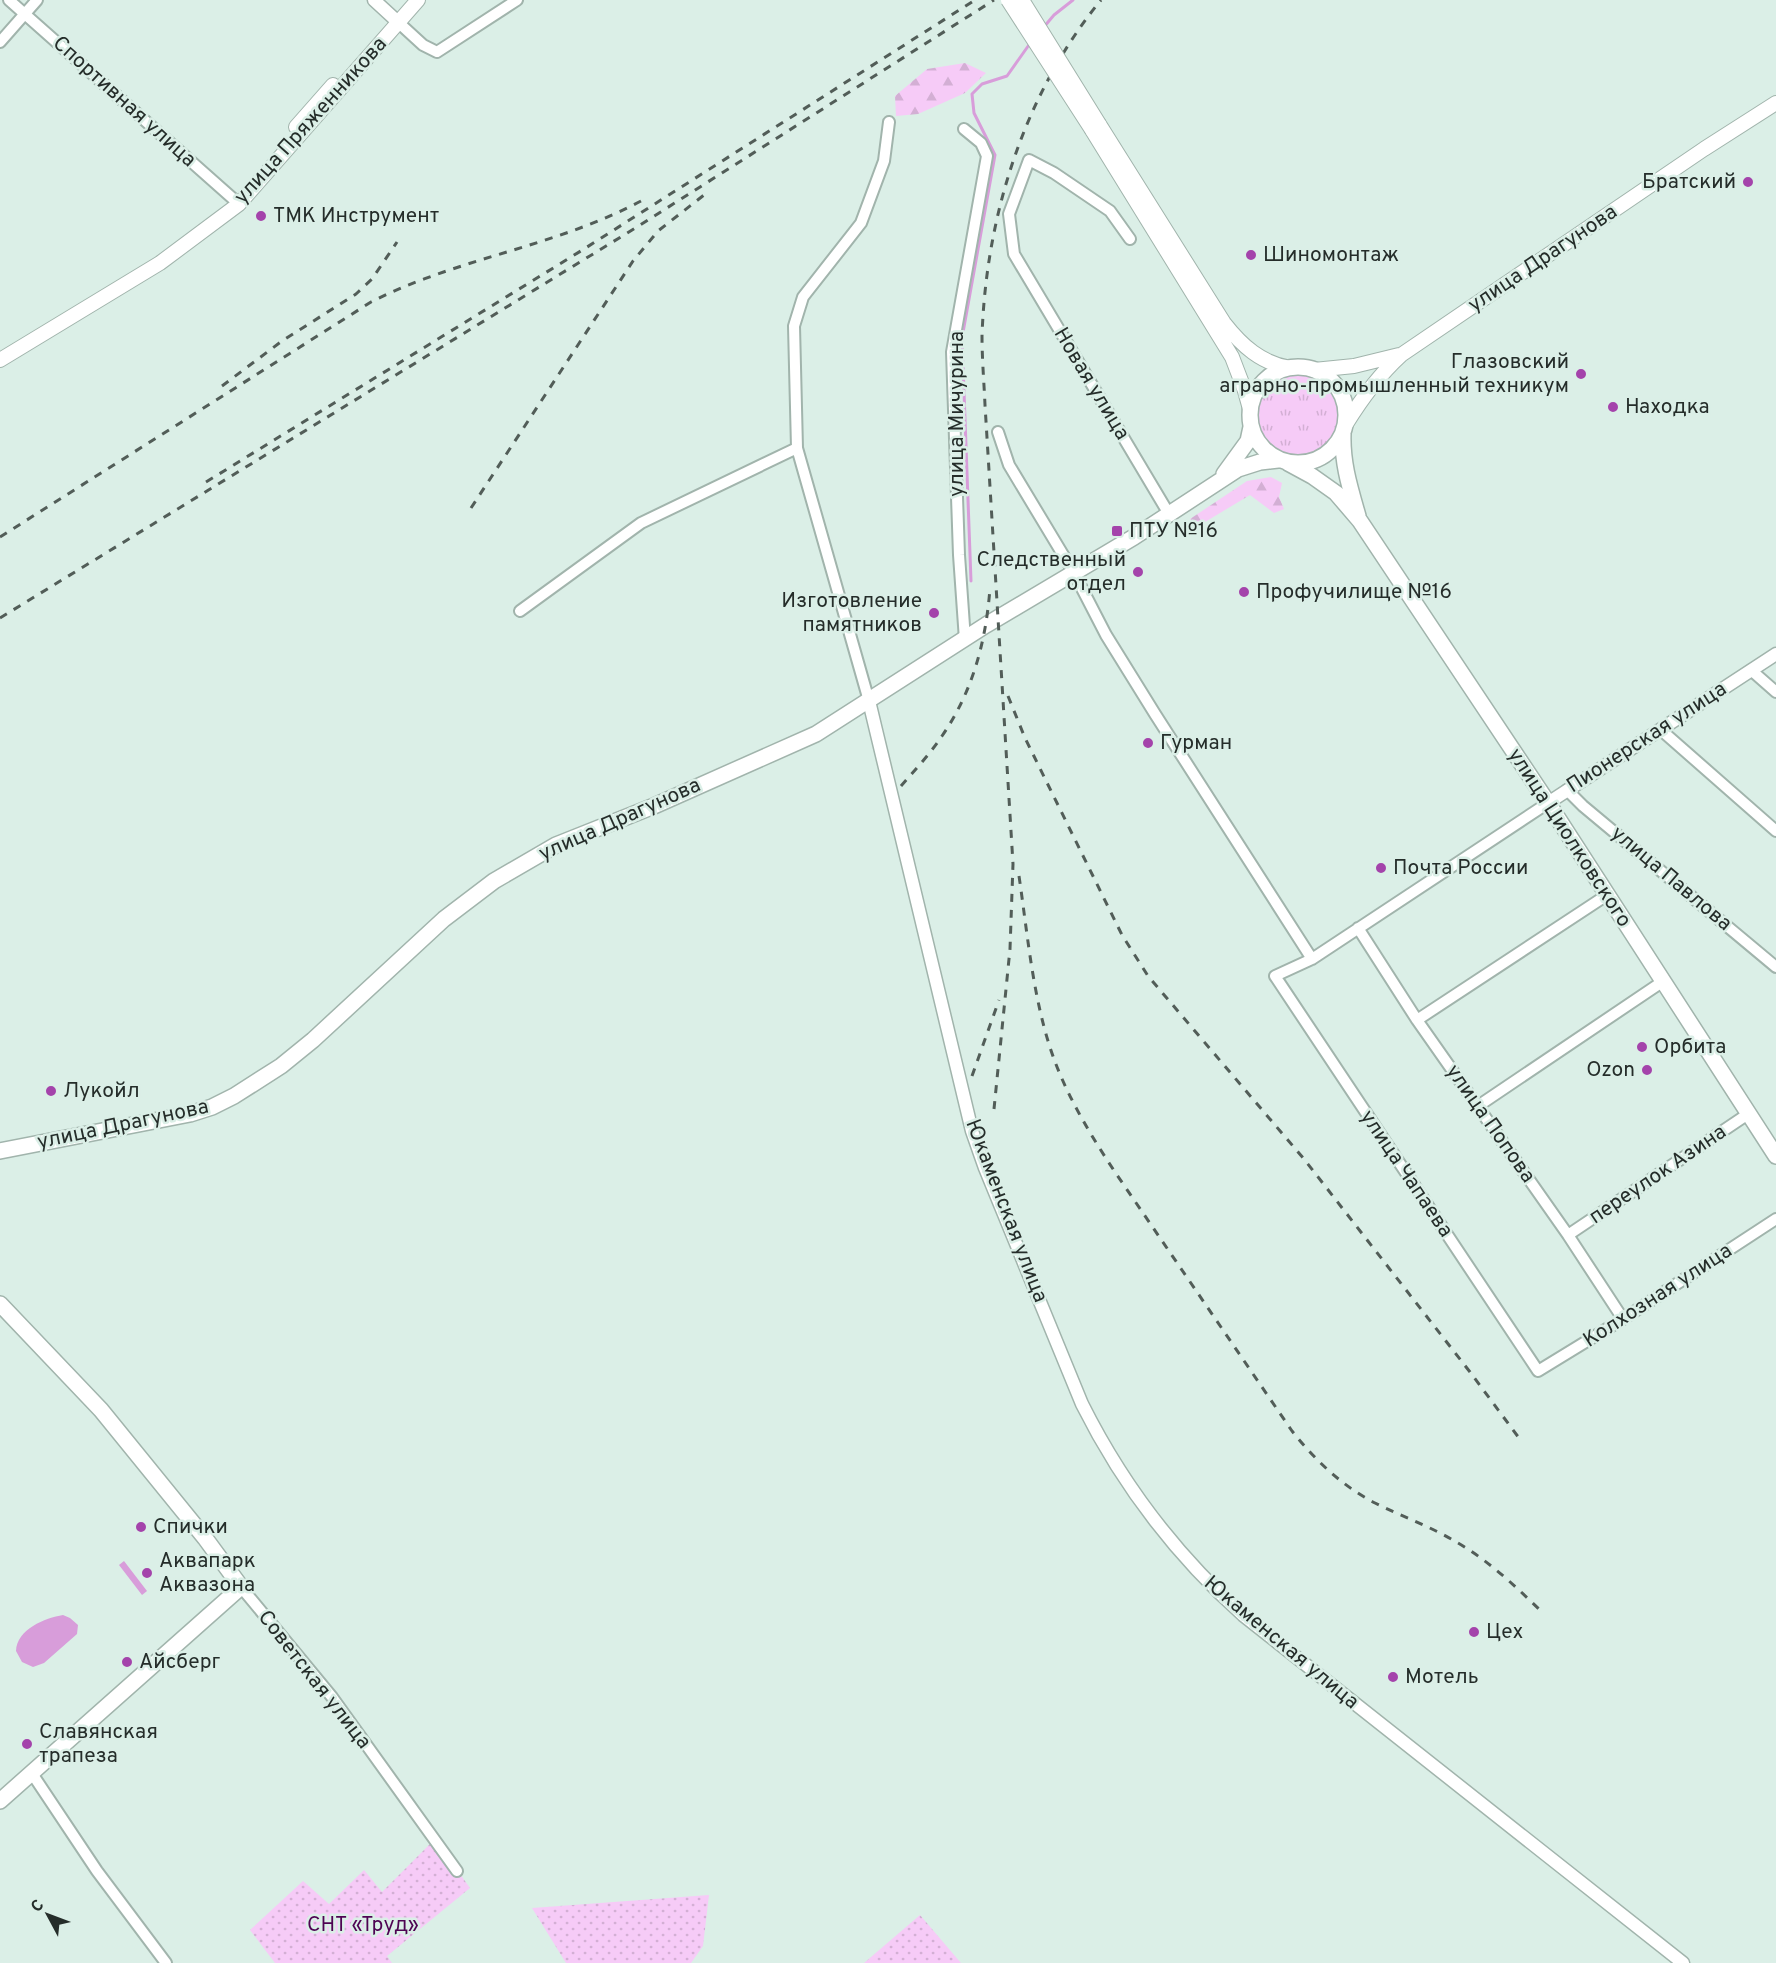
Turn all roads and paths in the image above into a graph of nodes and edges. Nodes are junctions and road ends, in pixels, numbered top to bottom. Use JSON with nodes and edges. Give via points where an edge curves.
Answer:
{"nodes":[{"id":1,"x":9,"y":0,"type":"edge"},
{"id":2,"x":37,"y":0,"type":"edge"},
{"id":3,"x":374,"y":0,"type":"edge"},
{"id":4,"x":407,"y":0,"type":"edge"},
{"id":5,"x":418,"y":0,"type":"edge"},
{"id":6,"x":517,"y":0,"type":"edge"},
{"id":7,"x":1008,"y":0,"type":"edge"},
{"id":8,"x":1022,"y":0,"type":"edge"},
{"id":9,"x":25,"y":14,"type":"junction"},
{"id":10,"x":396,"y":20,"type":"junction"},
{"id":11,"x":0,"y":42,"type":"edge"},
{"id":12,"x":1776,"y":103,"type":"edge"},
{"id":13,"x":889,"y":122,"type":"dead end"},
{"id":14,"x":1096,"y":127,"type":"junction"},
{"id":15,"x":964,"y":129,"type":"dead end"},
{"id":16,"x":236,"y":201,"type":"junction"},
{"id":17,"x":1130,"y":239,"type":"dead end"},
{"id":18,"x":1401,"y":355,"type":"junction"},
{"id":19,"x":0,"y":360,"type":"edge"},
{"id":20,"x":1290,"y":368,"type":"junction"},
{"id":21,"x":1314,"y":370,"type":"junction"},
{"id":22,"x":1250,"y":409,"type":"junction"},
{"id":23,"x":1251,"y":427,"type":"junction"},
{"id":24,"x":1344,"y":429,"type":"junction"},
{"id":25,"x":998,"y":432,"type":"dead end"},
{"id":26,"x":797,"y":448,"type":"junction"},
{"id":27,"x":1283,"y":461,"type":"junction"},
{"id":28,"x":1213,"y":484,"type":"junction"},
{"id":29,"x":1169,"y":514,"type":"junction"},
{"id":30,"x":1360,"y":521,"type":"junction"},
{"id":31,"x":1074,"y":573,"type":"junction"},
{"id":32,"x":520,"y":611,"type":"dead end"},
{"id":33,"x":965,"y":640,"type":"junction"},
{"id":34,"x":1776,"y":654,"type":"edge"},
{"id":35,"x":1751,"y":670,"type":"junction"},
{"id":36,"x":1776,"y":692,"type":"edge"},
{"id":37,"x":869,"y":701,"type":"junction"},
{"id":38,"x":1660,"y":730,"type":"junction"},
{"id":39,"x":1567,"y":790,"type":"junction"},
{"id":40,"x":1548,"y":803,"type":"junction"},
{"id":41,"x":1776,"y":831,"type":"edge"},
{"id":42,"x":1607,"y":895,"type":"junction"},
{"id":43,"x":1358,"y":928,"type":"junction"},
{"id":44,"x":1312,"y":959,"type":"junction"},
{"id":45,"x":1776,"y":967,"type":"edge"},
{"id":46,"x":1275,"y":976,"type":"joint"},
{"id":47,"x":1662,"y":982,"type":"junction"},
{"id":48,"x":1417,"y":1020,"type":"junction"},
{"id":49,"x":1478,"y":1106,"type":"junction"},
{"id":50,"x":1748,"y":1114,"type":"junction"},
{"id":51,"x":0,"y":1151,"type":"edge"},
{"id":52,"x":1776,"y":1156,"type":"edge"},
{"id":53,"x":1776,"y":1219,"type":"edge"},
{"id":54,"x":1568,"y":1235,"type":"junction"},
{"id":55,"x":0,"y":1304,"type":"edge"},
{"id":56,"x":1623,"y":1319,"type":"junction"},
{"id":57,"x":1538,"y":1371,"type":"joint"},
{"id":58,"x":241,"y":1587,"type":"junction"},
{"id":59,"x":32,"y":1772,"type":"junction"},
{"id":60,"x":0,"y":1801,"type":"edge"},
{"id":61,"x":457,"y":1871,"type":"dead end"},
{"id":62,"x":166,"y":1963,"type":"edge"},
{"id":63,"x":1683,"y":1963,"type":"edge"}],
"edges":[{"from":1,"to":9,"type":"street","name":"Спортивная улица"},
{"from":2,"to":9,"type":"street"},
{"from":3,"to":10,"type":"street"},
{"from":4,"to":10,"type":"main road","name":"улица Пряженникова"},
{"from":5,"to":10,"type":"main road","name":"улица Пряженникова"},
{"from":6,"to":10,"type":"street","via":[[437,52],[423,45]]},
{"from":7,"to":14,"type":"main road","bridge":true},
{"from":8,"to":14,"type":"main road","bridge":true},
{"from":9,"to":11,"type":"street"},
{"from":9,"to":16,"type":"street","name":"Спортивная улица"},
{"from":10,"to":16,"type":"main road","name":"улица Пряженникова"},
{"from":12,"to":18,"type":"main road","name":"улица Драгунова"},
{"from":13,"to":26,"type":"street","name":"Юкаменская улица","via":[[884,161],[861,223],[803,297],[794,326]]},
{"from":14,"to":20,"type":"main road","via":[[1235,338],[1266,361]]},
{"from":14,"to":22,"type":"main road","via":[[1232,357]]},
{"from":15,"to":33,"type":"street","name":"улица Мичурина","via":[[981,143],[987,156],[952,352]]},
{"from":16,"to":19,"type":"main road","name":"улица Пряженникова","via":[[160,263]]},
{"from":17,"to":29,"type":"street","name":"Новая улица","via":[[1110,211],[1029,160],[1009,214],[1014,254]]},
{"from":18,"to":21,"type":"main road","name":"улица Драгунова"},
{"from":18,"to":24,"type":"main road","name":"улица Драгунова","via":[[1368,389]]},
{"from":20,"to":21,"type":"main road"},
{"from":20,"to":22,"type":"main road","via":[[1269,376],[1260,385]]},
{"from":21,"to":24,"type":"main road","via":[[1330,379],[1342,394],[1346,406]]},
{"from":22,"to":23,"type":"main road"},
{"from":23,"to":27,"type":"main road","via":[[1259,444]]},
{"from":23,"to":28,"type":"main road","name":"улица Драгунова","via":[[1240,454]]},
{"from":24,"to":27,"type":"main road","via":[[1333,448],[1319,459],[1300,464]]},
{"from":24,"to":30,"type":"main road","name":"улица Циолковского","via":[[1346,477]]},
{"from":25,"to":31,"type":"street","via":[[1009,465]]},
{"from":26,"to":32,"type":"street","via":[[642,524]]},
{"from":26,"to":37,"type":"street","name":"Юкаменская улица"},
{"from":27,"to":28,"type":"main road","name":"улица Драгунова","via":[[1260,462],[1238,469]]},
{"from":27,"to":30,"type":"main road","name":"улица Циолковского","via":[[1336,493]]},
{"from":28,"to":29,"type":"main road","name":"улица Драгунова"},
{"from":29,"to":31,"type":"main road","name":"улица Драгунова"},
{"from":30,"to":40,"type":"main road","name":"улица Циолковского"},
{"from":31,"to":33,"type":"main road","name":"улица Драгунова"},
{"from":31,"to":44,"type":"street","via":[[1106,635]]},
{"from":33,"to":37,"type":"main road","name":"улица Драгунова"},
{"from":34,"to":35,"type":"street","name":"Пионерская улица"},
{"from":35,"to":36,"type":"street"},
{"from":35,"to":38,"type":"street","name":"Пионерская улица"},
{"from":37,"to":51,"type":"main road","name":"улица Драгунова","via":[[816,734],[654,807],[556,845],[494,881],[444,919],[313,1040],[234,1096],[190,1114]]},
{"from":37,"to":63,"type":"street","name":"Юкаменская улица","via":[[978,1150],[1082,1404],[1121,1473],[1170,1541],[1243,1615]]},
{"from":38,"to":39,"type":"street","name":"Пионерская улица"},
{"from":38,"to":41,"type":"street"},
{"from":39,"to":40,"type":"street","name":"Пионерская улица"},
{"from":39,"to":45,"type":"street","name":"улица Павлова"},
{"from":40,"to":42,"type":"main road","name":"улица Циолковского"},
{"from":40,"to":43,"type":"street","name":"Пионерская улица"},
{"from":42,"to":47,"type":"main road","name":"улица Циолковского"},
{"from":42,"to":48,"type":"street"},
{"from":43,"to":44,"type":"street","name":"Пионерская улица"},
{"from":43,"to":48,"type":"street","name":"улица Попова"},
{"from":44,"to":46,"type":"street","name":"Пионерская улица"},
{"from":46,"to":57,"type":"street","name":"улица Чапаева"},
{"from":47,"to":49,"type":"street"},
{"from":47,"to":50,"type":"main road","name":"улица Циолковского"},
{"from":48,"to":49,"type":"street","name":"улица Попова"},
{"from":49,"to":54,"type":"street","name":"улица Попова"},
{"from":50,"to":52,"type":"main road","name":"улица Циолковского"},
{"from":50,"to":54,"type":"street","name":"переулок Азина"},
{"from":53,"to":56,"type":"street","name":"Колхозная улица"},
{"from":54,"to":56,"type":"street","name":"улица Попова"},
{"from":55,"to":58,"type":"main road","name":"Советская улица","via":[[101,1410]]},
{"from":56,"to":57,"type":"street","name":"Колхозная улица"},
{"from":58,"to":59,"type":"main road"},
{"from":58,"to":61,"type":"street","name":"Советская улица","via":[[332,1697]]},
{"from":59,"to":60,"type":"main road"},
{"from":59,"to":62,"type":"street","via":[[97,1871]]}]}
